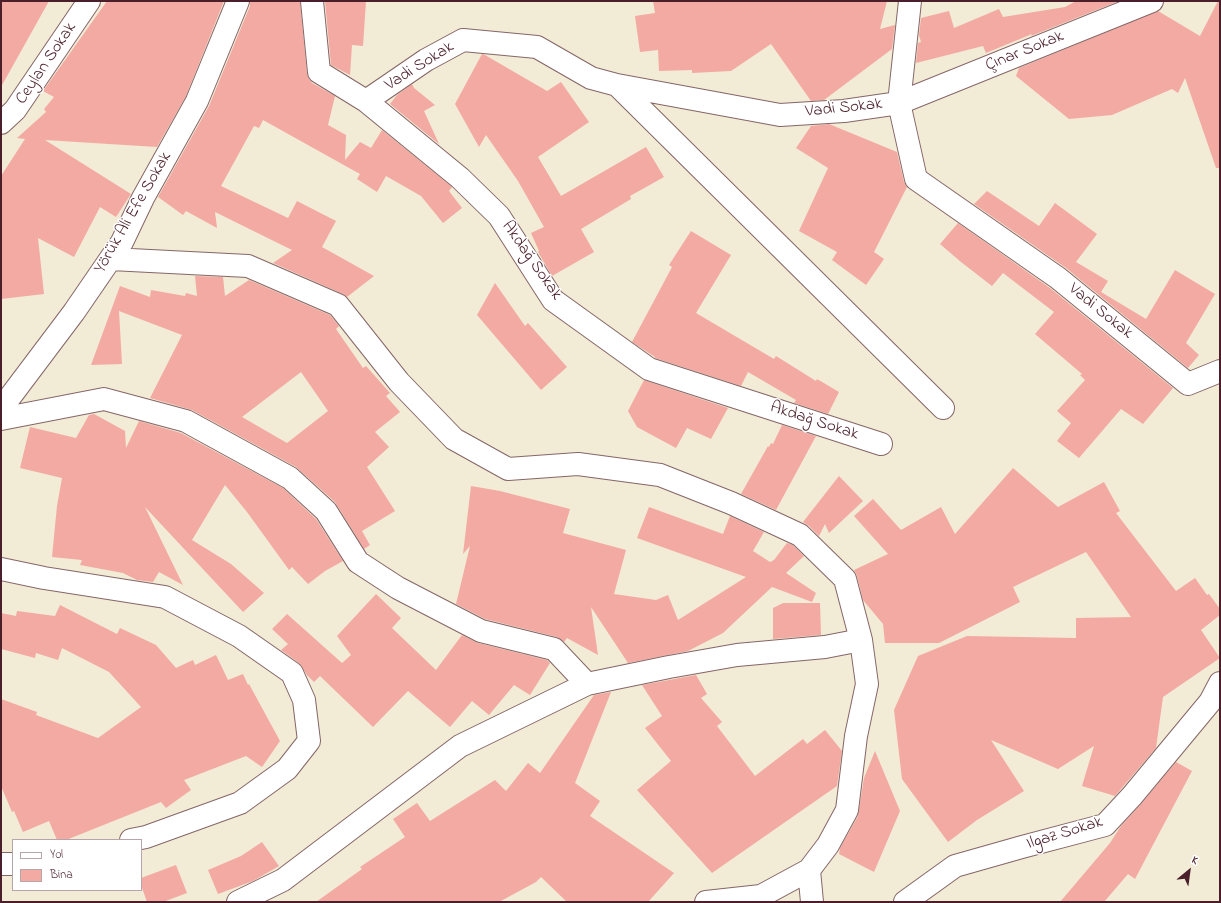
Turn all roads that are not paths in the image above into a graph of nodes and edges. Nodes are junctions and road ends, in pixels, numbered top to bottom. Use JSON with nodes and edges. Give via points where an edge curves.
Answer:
{"nodes":[{"id":1,"x":89,"y":1,"type":"edge"},
{"id":2,"x":238,"y":1,"type":"edge"},
{"id":3,"x":312,"y":1,"type":"edge"},
{"id":4,"x":910,"y":1,"type":"edge"},
{"id":5,"x":1152,"y":1,"type":"edge"},
{"id":6,"x":617,"y":85,"type":"junction"},
{"id":7,"x":366,"y":101,"type":"junction"},
{"id":8,"x":899,"y":103,"type":"junction"},
{"id":9,"x":1,"y":123,"type":"edge"},
{"id":10,"x":111,"y":259,"type":"junction"},
{"id":11,"x":1220,"y":371,"type":"edge"},
{"id":12,"x":943,"y":408,"type":"dead end"},
{"id":13,"x":1,"y":410,"type":"edge"},
{"id":14,"x":1,"y":419,"type":"edge"},
{"id":15,"x":881,"y":444,"type":"dead end"},
{"id":16,"x":1,"y":569,"type":"edge"},
{"id":17,"x":861,"y":640,"type":"junction"},
{"id":18,"x":1220,"y":683,"type":"edge"},
{"id":19,"x":587,"y":684,"type":"junction"},
{"id":20,"x":137,"y":839,"type":"edge"},
{"id":21,"x":1,"y":864,"type":"edge"},
{"id":22,"x":12,"y":864,"type":"edge"},
{"id":23,"x":809,"y":870,"type":"junction"},
{"id":24,"x":238,"y":902,"type":"edge"},
{"id":25,"x":706,"y":902,"type":"edge"},
{"id":26,"x":812,"y":902,"type":"edge"},
{"id":27,"x":905,"y":902,"type":"edge"}],
"edges":[{"from":1,"to":9,"type":"street","name":"Ceylan Sokak","via":[[15,110]]},
{"from":2,"to":10,"type":"street","name":"Yörük Ali Efe Sokak","via":[[197,101]]},
{"from":3,"to":7,"type":"street","name":"Akdağ Sokak","via":[[319,72]]},
{"from":4,"to":8,"type":"street"},
{"from":5,"to":8,"type":"street","name":"Çınar Sokak"},
{"from":6,"to":7,"type":"street","name":"Vadi Sokak","via":[[591,78],[537,47],[463,40],[426,60]]},
{"from":6,"to":8,"type":"street","name":"Vadi Sokak","via":[[780,115],[844,111]]},
{"from":6,"to":12,"type":"street"},
{"from":7,"to":15,"type":"street","name":"Akdağ Sokak","via":[[460,178],[499,216],[553,300],[649,369]]},
{"from":8,"to":11,"type":"street","name":"Vadi Sokak","via":[[916,179],[1058,278],[1188,384]]},
{"from":10,"to":13,"type":"street","name":"Yörük Ali Efe Sokak"},
{"from":10,"to":17,"type":"street","via":[[248,266],[338,304],[399,382],[454,439],[508,468],[578,464],[660,475],[732,503],[800,535],[845,579]]},
{"from":14,"to":19,"type":"street","via":[[104,399],[186,421],[290,478],[326,511],[358,562],[398,588],[481,631],[554,649]]},
{"from":16,"to":20,"type":"street","via":[[165,597],[239,636],[292,673],[304,700],[309,741],[287,769],[240,803]]},
{"from":17,"to":19,"type":"street","via":[[825,647],[737,655]]},
{"from":17,"to":23,"type":"street","via":[[867,684],[856,736],[847,810],[828,845]]},
{"from":18,"to":27,"type":"street","name":"Ilgaz Sokak","via":[[1210,702],[1105,825],[955,866]]},
{"from":19,"to":24,"type":"street","via":[[460,746],[283,880]]},
{"from":21,"to":22,"type":"street"},
{"from":23,"to":25,"type":"street","via":[[761,896]]},
{"from":23,"to":26,"type":"street"}]}
